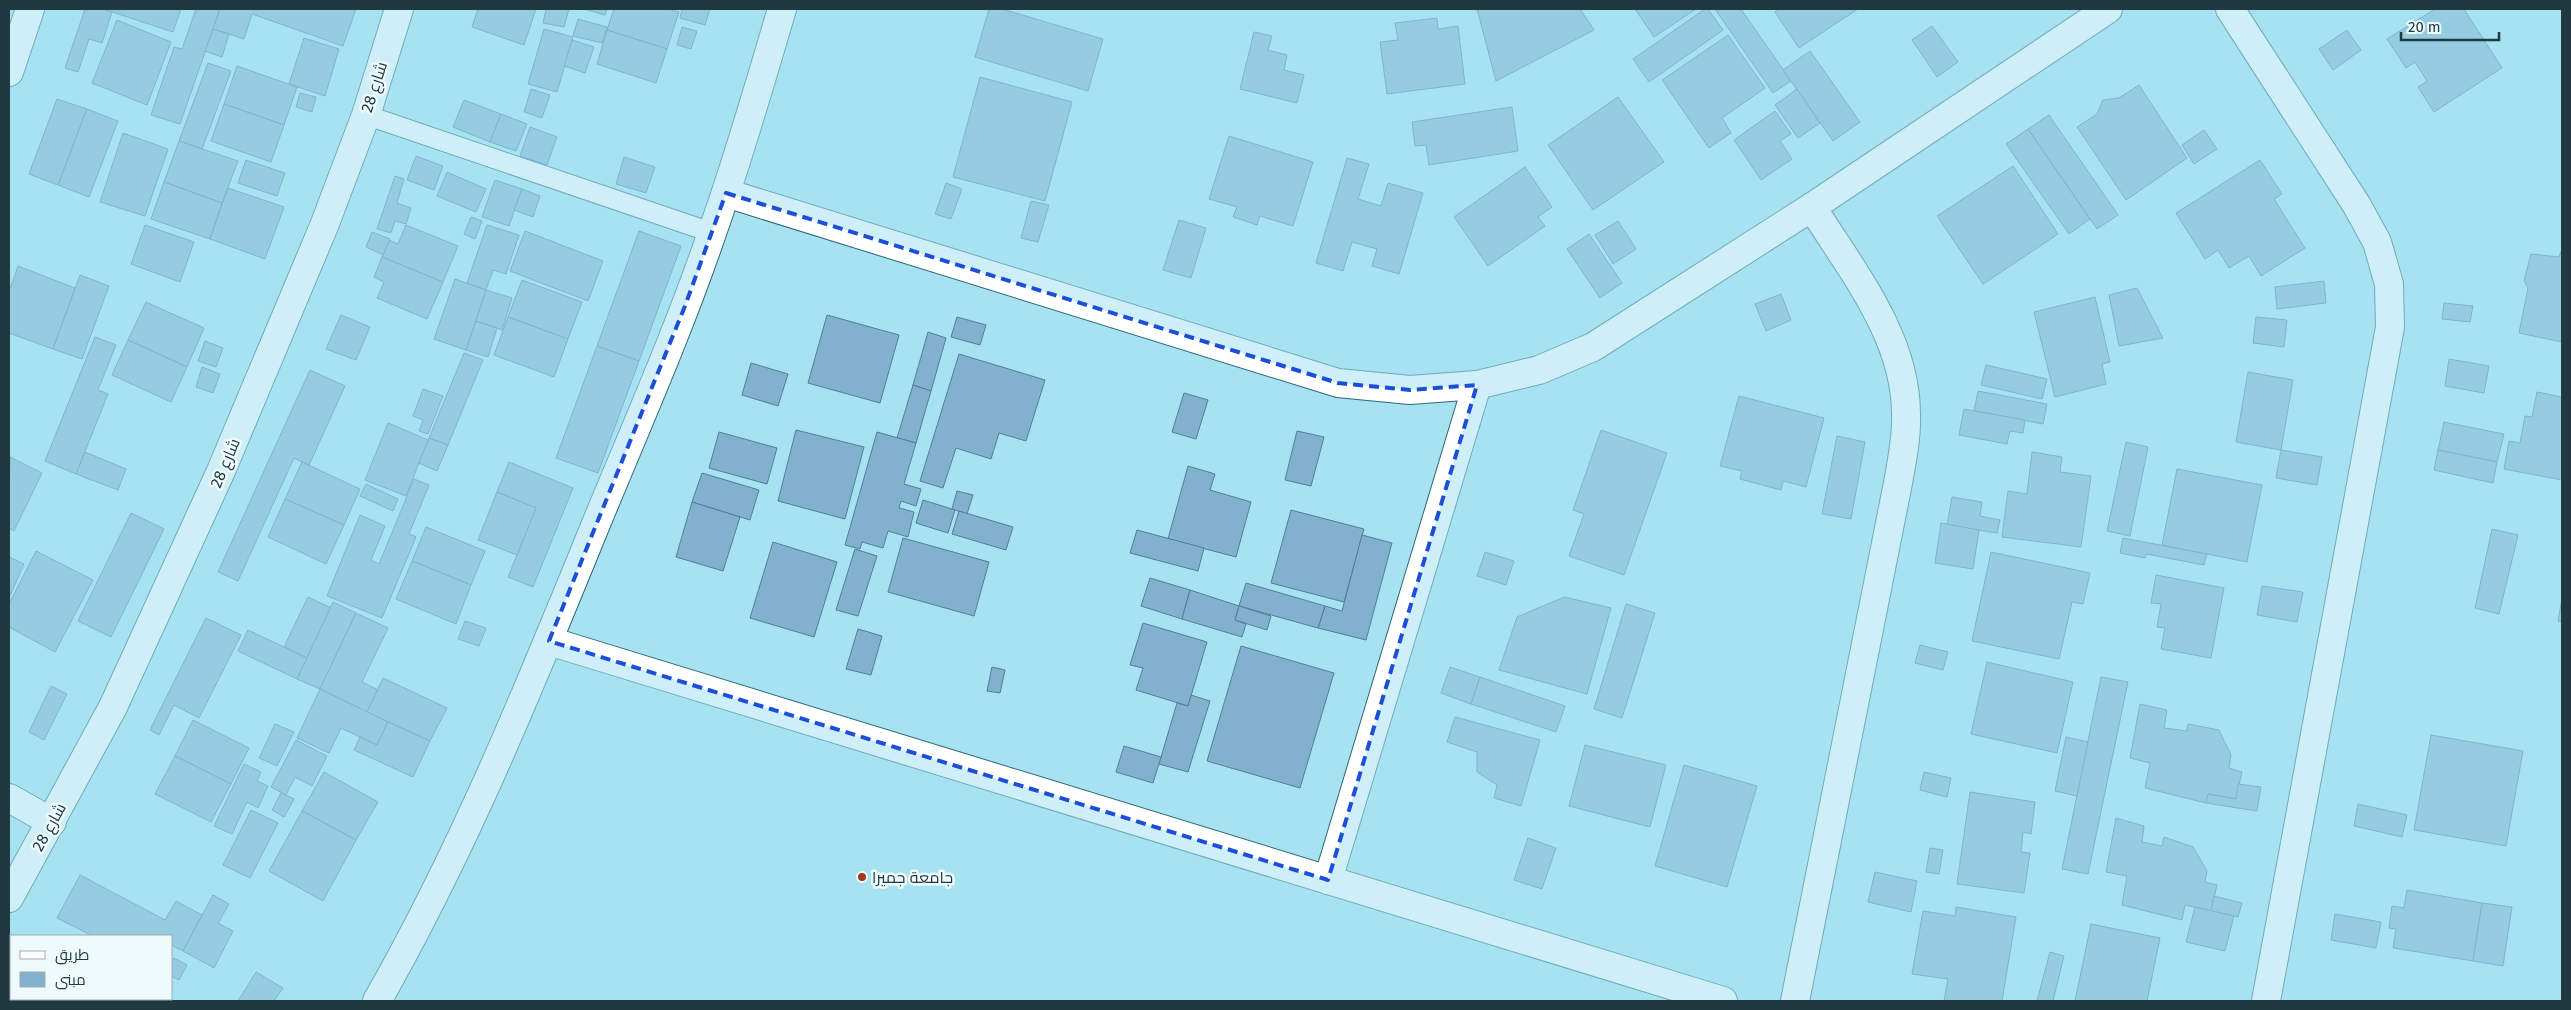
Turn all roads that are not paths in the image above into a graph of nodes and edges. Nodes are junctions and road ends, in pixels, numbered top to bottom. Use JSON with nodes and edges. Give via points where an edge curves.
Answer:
{"nodes":[{"id":1,"x":30,"y":9,"type":"edge"},
{"id":2,"x":399,"y":9,"type":"edge"},
{"id":3,"x":782,"y":9,"type":"edge"},
{"id":4,"x":2108,"y":9,"type":"edge"},
{"id":5,"x":2230,"y":9,"type":"edge"},
{"id":6,"x":9,"y":72,"type":"edge"},
{"id":7,"x":366,"y":115,"type":"junction"},
{"id":8,"x":726,"y":193,"type":"junction"},
{"id":9,"x":1812,"y":207,"type":"junction"},
{"id":10,"x":713,"y":233,"type":"junction"},
{"id":11,"x":1478,"y":385,"type":"junction"},
{"id":12,"x":548,"y":641,"type":"junction"},
{"id":13,"x":9,"y":798,"type":"edge"},
{"id":14,"x":52,"y":822,"type":"junction"},
{"id":15,"x":1328,"y":880,"type":"junction"},
{"id":16,"x":9,"y":898,"type":"edge"},
{"id":17,"x":377,"y":1001,"type":"edge"},
{"id":18,"x":1723,"y":1001,"type":"edge"},
{"id":19,"x":1795,"y":1001,"type":"edge"},
{"id":20,"x":2266,"y":1001,"type":"edge"}],
"edges":[{"from":1,"to":6,"type":"street"},
{"from":2,"to":7,"type":"street","name":"شارع 28"},
{"from":3,"to":8,"type":"street"},
{"from":4,"to":9,"type":"street"},
{"from":5,"to":20,"type":"street","via":[[2360,211],[2377,242],[2389,292],[2390,327]]},
{"from":7,"to":10,"type":"lane"},
{"from":7,"to":14,"type":"street","name":"شارع 28","via":[[324,226],[221,471],[113,706]]},
{"from":8,"to":10,"type":"street"},
{"from":8,"to":11,"type":"street","via":[[1338,383],[1410,390]]},
{"from":9,"to":11,"type":"street","via":[[1593,347],[1539,370]]},
{"from":9,"to":19,"type":"street","via":[[1890,338],[1903,379],[1906,414],[1899,474]]},
{"from":10,"to":12,"type":"street"},
{"from":11,"to":15,"type":"street"},
{"from":12,"to":15,"type":"street"},
{"from":12,"to":17,"type":"street","via":[[477,806]]},
{"from":13,"to":14,"type":"street"},
{"from":14,"to":16,"type":"street","name":"شارع 28"},
{"from":15,"to":18,"type":"street"}]}
